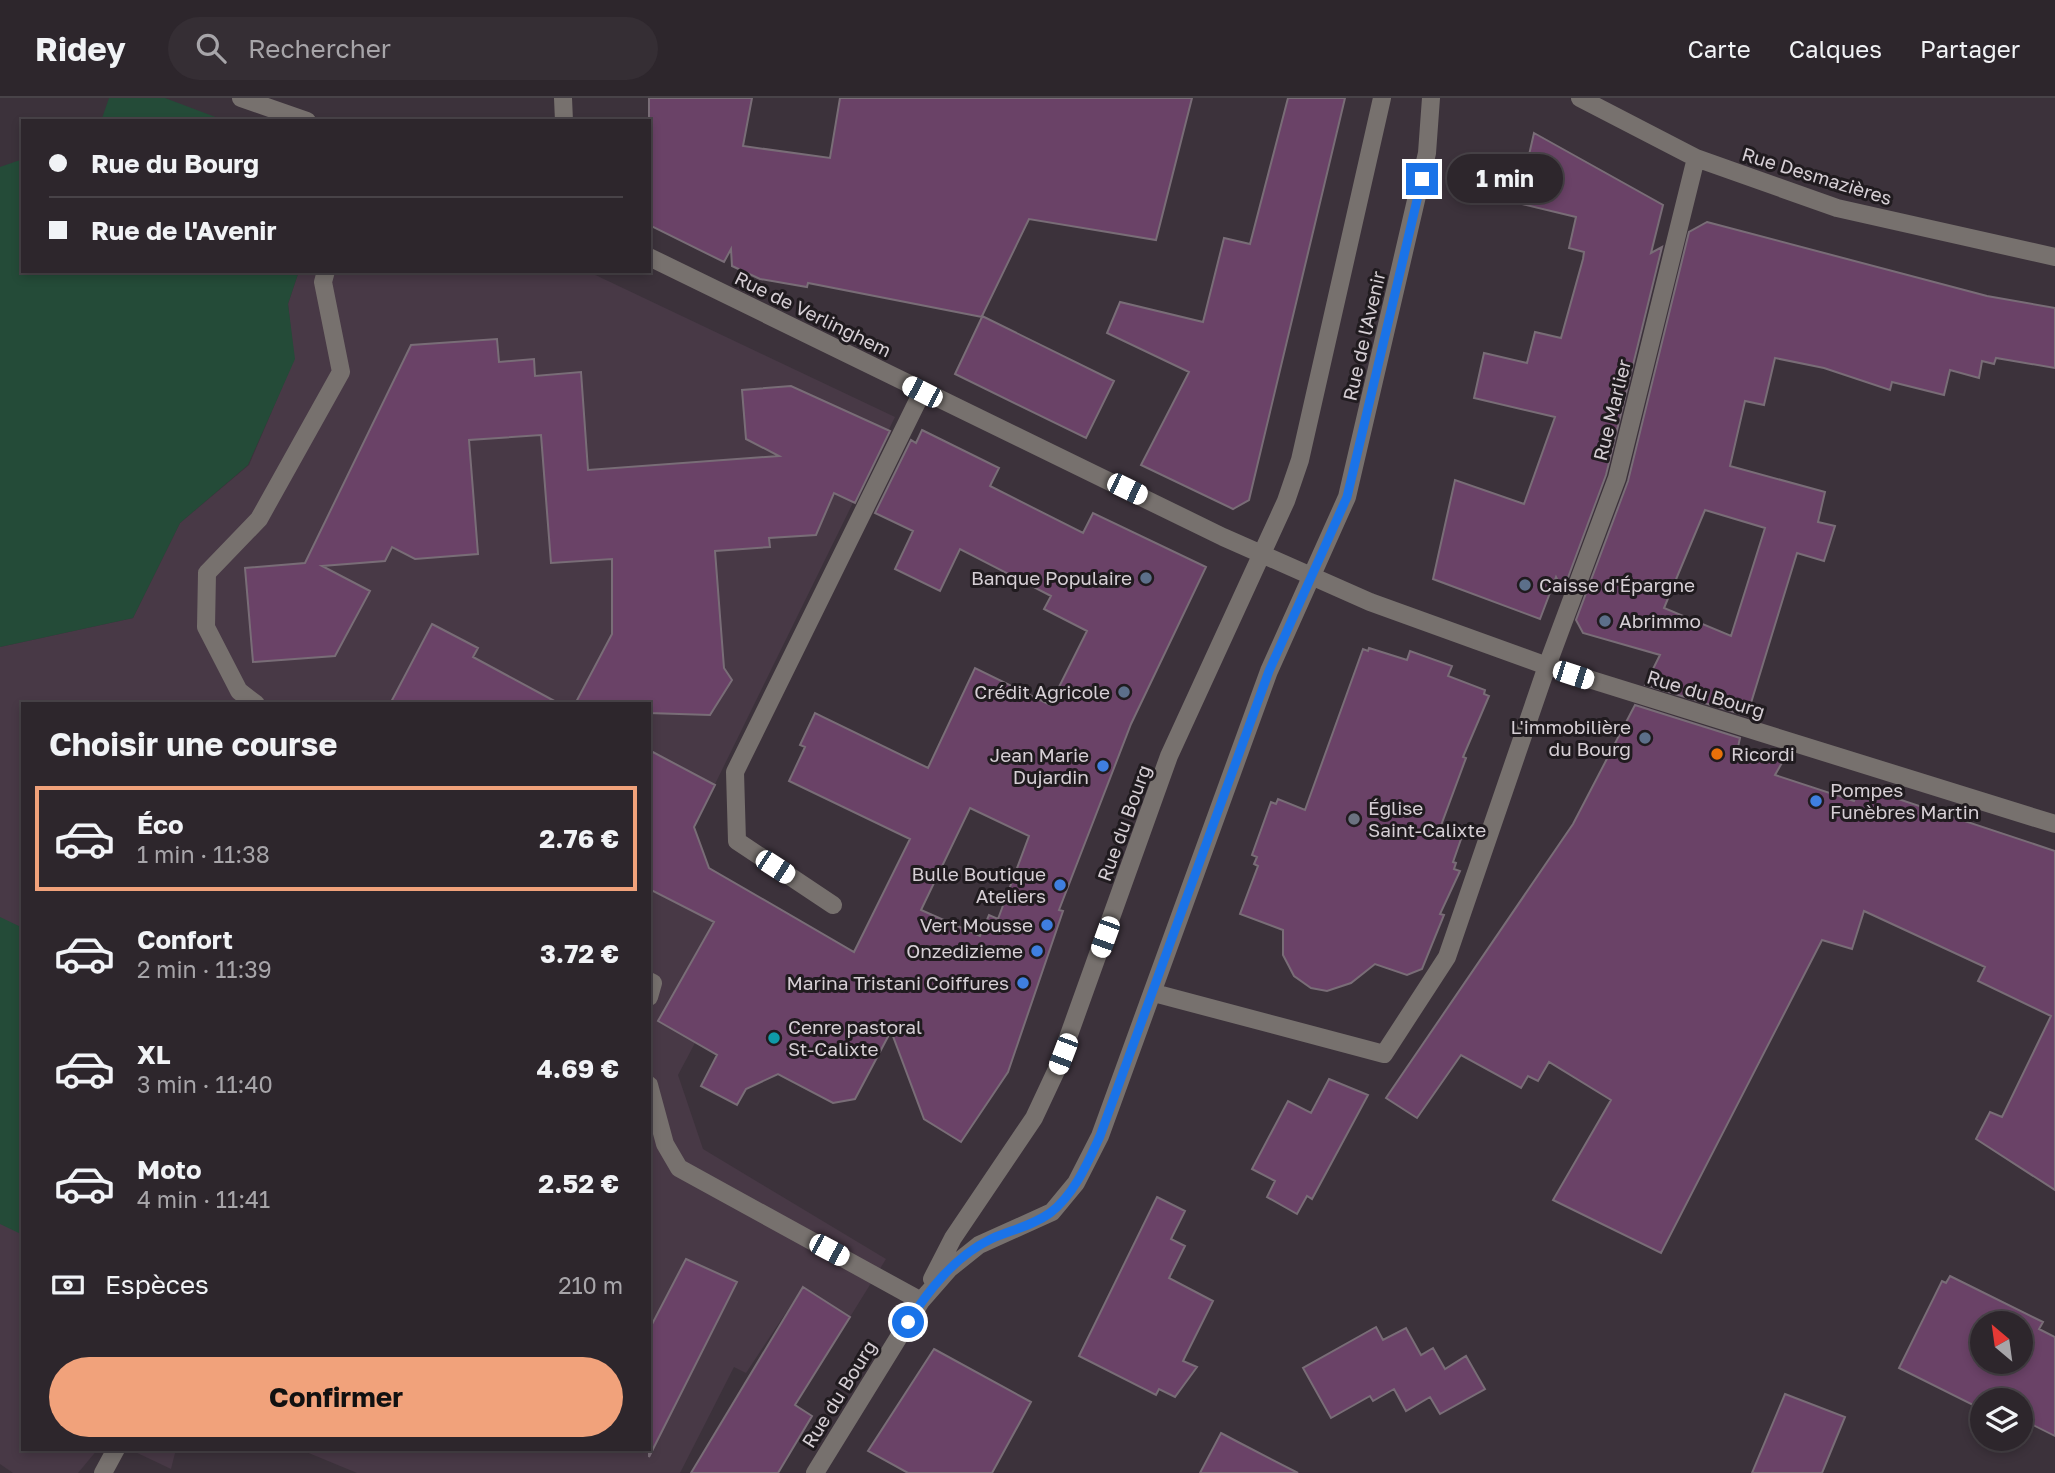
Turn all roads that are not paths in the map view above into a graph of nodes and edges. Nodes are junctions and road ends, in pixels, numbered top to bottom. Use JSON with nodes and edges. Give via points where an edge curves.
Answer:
{"nodes":[{"id":1,"x":241,"y":98,"type":"edge"},
{"id":2,"x":563,"y":98,"type":"edge"},
{"id":3,"x":1382,"y":98,"type":"edge"},
{"id":4,"x":1431,"y":98,"type":"edge"},
{"id":5,"x":1580,"y":98,"type":"edge"},
{"id":6,"x":301,"y":119,"type":"edge"},
{"id":7,"x":564,"y":119,"type":"edge"},
{"id":8,"x":1696,"y":158,"type":"junction"},
{"id":9,"x":2055,"y":257,"type":"edge"},
{"id":10,"x":651,"y":258,"type":"edge"},
{"id":11,"x":326,"y":273,"type":"edge"},
{"id":12,"x":922,"y":392,"type":"junction"},
{"id":13,"x":1260,"y":554,"type":"junction"},
{"id":14,"x":1311,"y":576,"type":"junction"},
{"id":15,"x":1547,"y":667,"type":"junction"},
{"id":16,"x":253,"y":702,"type":"edge"},
{"id":17,"x":2055,"y":824,"type":"edge"},
{"id":18,"x":833,"y":905,"type":"dead end"},
{"id":19,"x":1154,"y":993,"type":"junction"},
{"id":20,"x":651,"y":1092,"type":"edge"},
{"id":21,"x":921,"y":1301,"type":"junction"},
{"id":22,"x":115,"y":1451,"type":"edge"},
{"id":23,"x":103,"y":1473,"type":"edge"},
{"id":24,"x":815,"y":1473,"type":"edge"}],
"edges":[{"from":1,"to":6,"type":"street"},
{"from":2,"to":7,"type":"street"},
{"from":3,"to":13,"type":"street","name":"Rue de l'Avenir","via":[[1300,460]]},
{"from":4,"to":14,"type":"street","name":"Rue de l'Avenir","via":[[1427,153],[1352,481]]},
{"from":5,"to":8,"type":"street","name":"Rue Desmazières"},
{"from":8,"to":9,"type":"street","name":"Rue Desmazières","via":[[1837,208]]},
{"from":8,"to":15,"type":"street","name":"Rue Marlier","via":[[1617,478]]},
{"from":10,"to":12,"type":"street","name":"Rue de Verlinghem"},
{"from":11,"to":16,"type":"street","via":[[323,282],[341,372],[259,519],[207,573],[206,627],[239,691]]},
{"from":12,"to":13,"type":"street","name":"Rue de Verlinghem"},
{"from":12,"to":18,"type":"street","via":[[735,772],[737,841]]},
{"from":13,"to":14,"type":"street","name":"Rue du Bourg"},
{"from":13,"to":21,"type":"street","name":"Rue du Bourg","via":[[1173,747],[1056,1071],[1029,1126],[953,1238]]},
{"from":14,"to":15,"type":"street","name":"Rue du Bourg"},
{"from":14,"to":19,"type":"street","name":"Rue du Bourg","via":[[1250,722]]},
{"from":15,"to":17,"type":"street","name":"Rue du Bourg"},
{"from":15,"to":19,"type":"street","name":"Rue Marlier","via":[[1447,957],[1384,1054]]},
{"from":19,"to":21,"type":"street","name":"Rue du Bourg","via":[[1100,1136],[1076,1183],[1052,1212],[963,1257]]},
{"from":20,"to":21,"type":"street","via":[[665,1144],[679,1168]]},
{"from":21,"to":24,"type":"street","name":"Rue du Bourg"},
{"from":22,"to":23,"type":"street"}]}
